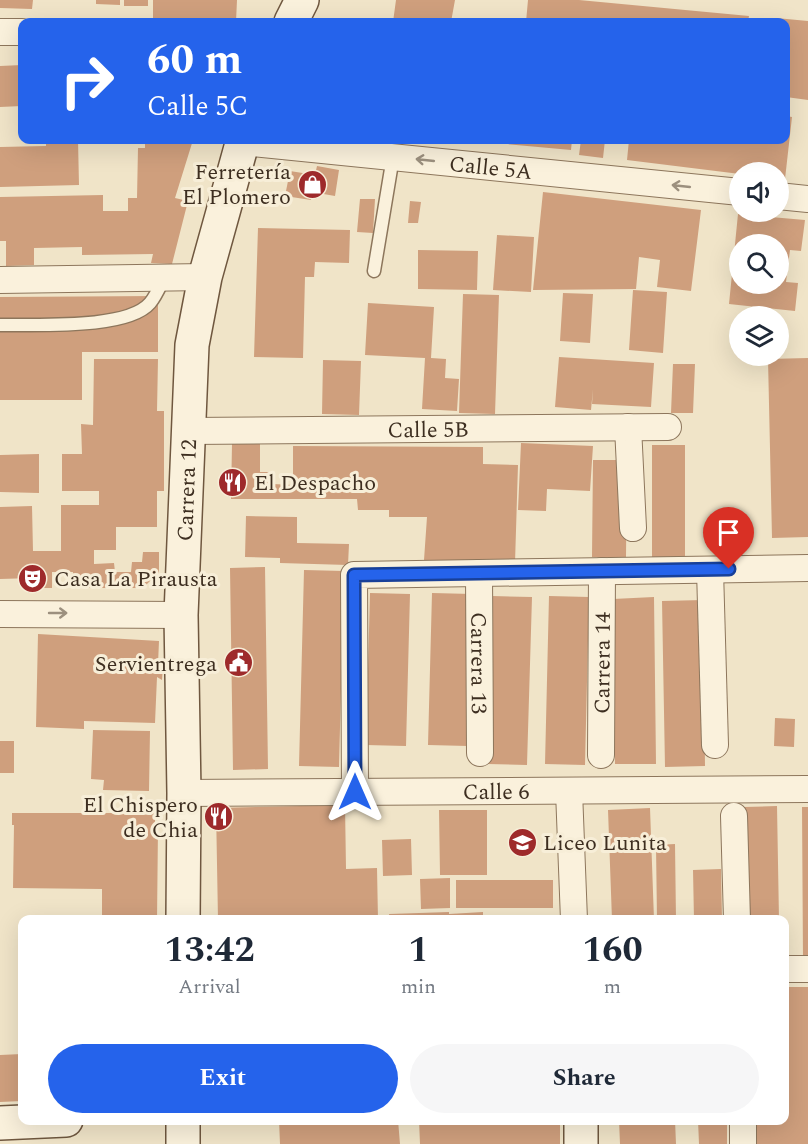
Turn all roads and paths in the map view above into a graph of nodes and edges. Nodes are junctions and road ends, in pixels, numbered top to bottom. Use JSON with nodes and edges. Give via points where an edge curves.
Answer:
{"nodes":[{"id":1,"x":302,"y":0,"type":"edge"},
{"id":2,"x":293,"y":18,"type":"edge"},
{"id":3,"x":0,"y":32,"type":"edge"},
{"id":4,"x":18,"y":32,"type":"edge"},
{"id":5,"x":241,"y":144,"type":"edge"},
{"id":6,"x":270,"y":144,"type":"edge"},
{"id":7,"x":393,"y":157,"type":"junction"},
{"id":8,"x":729,"y":191,"type":"edge"},
{"id":9,"x":789,"y":197,"type":"edge"},
{"id":10,"x":808,"y":199,"type":"edge"},
{"id":11,"x":374,"y":271,"type":"dead end"},
{"id":12,"x":165,"y":277,"type":"junction"},
{"id":13,"x":205,"y":277,"type":"junction"},
{"id":14,"x":0,"y":280,"type":"edge"},
{"id":15,"x":0,"y":325,"type":"edge"},
{"id":16,"x":668,"y":427,"type":"dead end"},
{"id":17,"x":628,"y":428,"type":"junction"},
{"id":18,"x":188,"y":431,"type":"junction"},
{"id":19,"x":633,"y":528,"type":"dead end"},
{"id":20,"x":808,"y":568,"type":"edge"},
{"id":21,"x":710,"y":570,"type":"junction"},
{"id":22,"x":602,"y":571,"type":"junction"},
{"id":23,"x":479,"y":573,"type":"junction"},
{"id":24,"x":0,"y":614,"type":"edge"},
{"id":25,"x":181,"y":615,"type":"junction"},
{"id":26,"x":715,"y":745,"type":"dead end"},
{"id":27,"x":480,"y":753,"type":"dead end"},
{"id":28,"x":601,"y":755,"type":"dead end"},
{"id":29,"x":808,"y":789,"type":"edge"},
{"id":30,"x":569,"y":790,"type":"junction"},
{"id":31,"x":355,"y":792,"type":"junction"},
{"id":32,"x":184,"y":793,"type":"junction"},
{"id":33,"x":734,"y":816,"type":"dead end"},
{"id":34,"x":183,"y":915,"type":"edge"},
{"id":35,"x":574,"y":915,"type":"edge"},
{"id":36,"x":737,"y":915,"type":"edge"},
{"id":37,"x":789,"y":969,"type":"edge"},
{"id":38,"x":808,"y":969,"type":"edge"},
{"id":39,"x":18,"y":1122,"type":"edge"},
{"id":40,"x":0,"y":1123,"type":"edge"},
{"id":41,"x":183,"y":1125,"type":"edge"},
{"id":42,"x":581,"y":1125,"type":"edge"},
{"id":43,"x":743,"y":1125,"type":"edge"},
{"id":44,"x":183,"y":1144,"type":"edge"},
{"id":45,"x":581,"y":1144,"type":"edge"},
{"id":46,"x":743,"y":1144,"type":"edge"}],
"edges":[{"from":1,"to":2,"type":"main road"},
{"from":3,"to":4,"type":"street"},
{"from":5,"to":13,"type":"main road","name":"Carrera 12"},
{"from":6,"to":7,"type":"street","name":"Calle 5A"},
{"from":8,"to":7,"type":"street","name":"Calle 5A","one_way":true},
{"from":7,"to":11,"type":"lane"},
{"from":9,"to":10,"type":"street"},
{"from":12,"to":13,"type":"street"},
{"from":12,"to":14,"type":"street"},
{"from":12,"to":15,"type":"lane","via":[[150,304],[132,315],[96,323]]},
{"from":13,"to":18,"type":"main road","name":"Carrera 12","via":[[192,345]]},
{"from":16,"to":17,"type":"street","name":"Calle 5B"},
{"from":17,"to":18,"type":"street","name":"Calle 5B"},
{"from":17,"to":19,"type":"street"},
{"from":18,"to":25,"type":"main road","name":"Carrera 12"},
{"from":20,"to":21,"type":"street"},
{"from":21,"to":22,"type":"street"},
{"from":21,"to":26,"type":"street"},
{"from":22,"to":23,"type":"street"},
{"from":22,"to":28,"type":"street","name":"Carrera 14"},
{"from":23,"to":27,"type":"street","name":"Carrera 13"},
{"from":23,"to":31,"type":"street","via":[[354,575]]},
{"from":24,"to":25,"type":"street","one_way":true},
{"from":25,"to":32,"type":"main road","name":"Carrera 12"},
{"from":29,"to":30,"type":"street","name":"Calle 6"},
{"from":30,"to":31,"type":"street","name":"Calle 6"},
{"from":30,"to":35,"type":"street"},
{"from":31,"to":32,"type":"street","name":"Calle 6"},
{"from":32,"to":34,"type":"main road","name":"Carrera 12"},
{"from":33,"to":36,"type":"street"},
{"from":37,"to":38,"type":"street"},
{"from":39,"to":40,"type":"main road"},
{"from":41,"to":44,"type":"main road"},
{"from":42,"to":45,"type":"main road"},
{"from":43,"to":46,"type":"street"}]}
